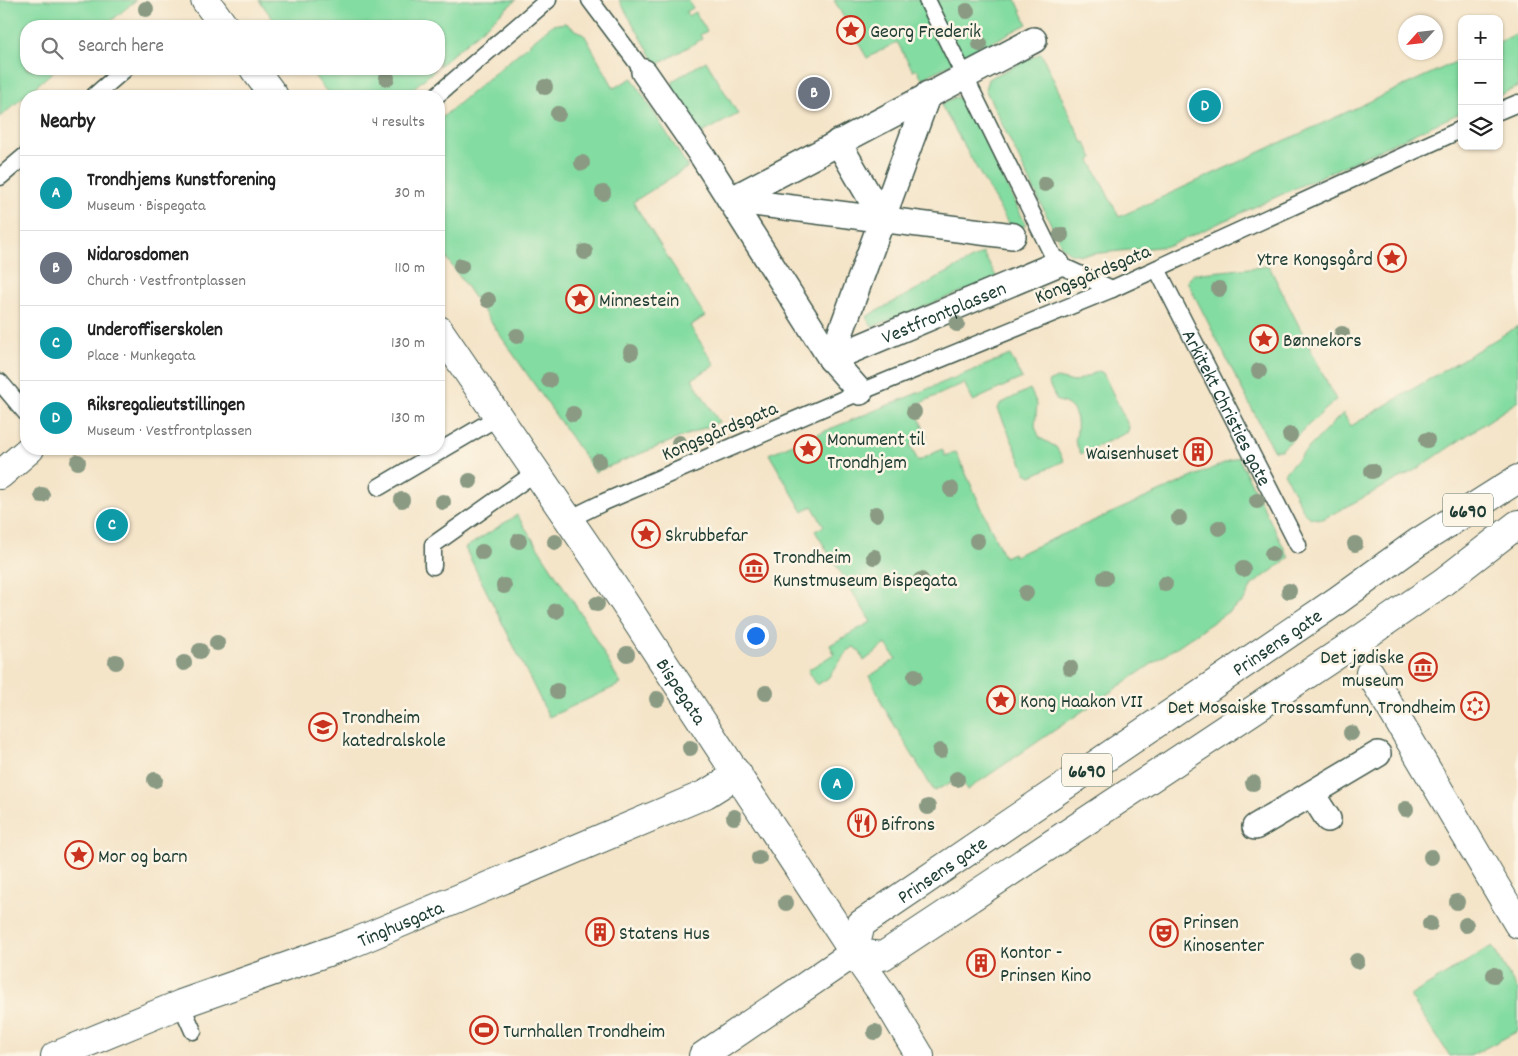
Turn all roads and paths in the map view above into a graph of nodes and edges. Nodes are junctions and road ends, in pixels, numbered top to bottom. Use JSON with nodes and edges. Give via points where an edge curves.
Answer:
{"nodes":[{"id":1,"x":205,"y":0,"type":"edge"},
{"id":2,"x":548,"y":0,"type":"edge"},
{"id":3,"x":590,"y":0,"type":"edge"},
{"id":4,"x":927,"y":0,"type":"edge"},
{"id":5,"x":220,"y":20,"type":"edge"},
{"id":6,"x":1034,"y":40,"type":"dead end"},
{"id":7,"x":644,"y":72,"type":"joint"},
{"id":8,"x":118,"y":75,"type":"edge"},
{"id":9,"x":258,"y":75,"type":"edge"},
{"id":10,"x":963,"y":76,"type":"junction"},
{"id":11,"x":101,"y":90,"type":"edge"},
{"id":12,"x":270,"y":90,"type":"edge"},
{"id":13,"x":443,"y":90,"type":"edge"},
{"id":14,"x":928,"y":94,"type":"junction"},
{"id":15,"x":1518,"y":103,"type":"edge"},
{"id":16,"x":1503,"y":109,"type":"edge"},
{"id":17,"x":1458,"y":131,"type":"edge"},
{"id":18,"x":838,"y":142,"type":"junction"},
{"id":19,"x":20,"y":160,"type":"edge"},
{"id":20,"x":0,"y":177,"type":"edge"},
{"id":21,"x":730,"y":200,"type":"junction"},
{"id":22,"x":884,"y":220,"type":"junction"},
{"id":23,"x":1013,"y":236,"type":"dead end"},
{"id":24,"x":1057,"y":264,"type":"junction"},
{"id":25,"x":1157,"y":269,"type":"junction"},
{"id":26,"x":1112,"y":289,"type":"junction"},
{"id":27,"x":445,"y":339,"type":"edge"},
{"id":28,"x":832,"y":359,"type":"junction"},
{"id":29,"x":0,"y":382,"type":"edge"},
{"id":30,"x":860,"y":392,"type":"junction"},
{"id":31,"x":20,"y":407,"type":"edge"},
{"id":32,"x":498,"y":417,"type":"junction"},
{"id":33,"x":445,"y":448,"type":"edge"},
{"id":34,"x":23,"y":455,"type":"edge"},
{"id":35,"x":433,"y":455,"type":"edge"},
{"id":36,"x":536,"y":472,"type":"junction"},
{"id":37,"x":0,"y":474,"type":"edge"},
{"id":38,"x":1518,"y":479,"type":"edge"},
{"id":39,"x":379,"y":487,"type":"dead end"},
{"id":40,"x":569,"y":519,"type":"junction"},
{"id":41,"x":1518,"y":524,"type":"edge"},
{"id":42,"x":1298,"y":545,"type":"dead end"},
{"id":43,"x":433,"y":566,"type":"dead end"},
{"id":44,"x":1370,"y":673,"type":"dead end"},
{"id":45,"x":1378,"y":754,"type":"dead end"},
{"id":46,"x":738,"y":774,"type":"junction"},
{"id":47,"x":1312,"y":794,"type":"junction"},
{"id":48,"x":1328,"y":819,"type":"dead end"},
{"id":49,"x":1255,"y":827,"type":"dead end"},
{"id":50,"x":1518,"y":924,"type":"edge"},
{"id":51,"x":854,"y":953,"type":"junction"},
{"id":52,"x":181,"y":1004,"type":"junction"},
{"id":53,"x":193,"y":1031,"type":"dead end"},
{"id":54,"x":55,"y":1056,"type":"edge"},
{"id":55,"x":703,"y":1056,"type":"edge"},
{"id":56,"x":920,"y":1056,"type":"edge"}],
"edges":[{"from":1,"to":5,"type":"street"},
{"from":2,"to":13,"type":"lane"},
{"from":3,"to":7,"type":"lane"},
{"from":4,"to":10,"type":"lane"},
{"from":6,"to":10,"type":"street"},
{"from":7,"to":21,"type":"street"},
{"from":8,"to":11,"type":"lane"},
{"from":9,"to":12,"type":"street"},
{"from":10,"to":14,"type":"street"},
{"from":10,"to":24,"type":"lane"},
{"from":14,"to":18,"type":"street"},
{"from":14,"to":22,"type":"street"},
{"from":15,"to":16,"type":"lane"},
{"from":17,"to":25,"type":"lane","name":"Kongsgårdsgata"},
{"from":18,"to":21,"type":"street"},
{"from":18,"to":22,"type":"street"},
{"from":19,"to":20,"type":"lane"},
{"from":21,"to":22,"type":"street"},
{"from":21,"to":28,"type":"street"},
{"from":22,"to":23,"type":"street"},
{"from":22,"to":28,"type":"street"},
{"from":24,"to":26,"type":"lane"},
{"from":24,"to":28,"type":"street","name":"Vestfrontplassen"},
{"from":25,"to":26,"type":"lane","name":"Kongsgårdsgata"},
{"from":25,"to":42,"type":"lane","name":"Arkitekt Christies gate"},
{"from":26,"to":30,"type":"lane","name":"Kongsgårdsgata"},
{"from":27,"to":32,"type":"street","name":"Bispegata"},
{"from":28,"to":30,"type":"street"},
{"from":29,"to":31,"type":"lane"},
{"from":30,"to":40,"type":"lane","name":"Kongsgårdsgata"},
{"from":32,"to":33,"type":"lane"},
{"from":32,"to":36,"type":"street","name":"Bispegata"},
{"from":34,"to":37,"type":"street"},
{"from":35,"to":39,"type":"lane"},
{"from":36,"to":40,"type":"street","name":"Bispegata"},
{"from":36,"to":43,"type":"lane","via":[[433,545]]},
{"from":38,"to":51,"type":"street","name":"Prinsens gate","number":"6690","via":[[1418,542],[861,924]]},
{"from":40,"to":46,"type":"street","name":"Bispegata"},
{"from":41,"to":51,"type":"street","name":"Prinsens gate","number":"6690","via":[[1443,582],[1362,638],[883,956]]},
{"from":44,"to":50,"type":"street"},
{"from":45,"to":47,"type":"street"},
{"from":46,"to":51,"type":"street","name":"Bispegata"},
{"from":46,"to":52,"type":"street","name":"Tinghusgata","via":[[706,794],[353,943]]},
{"from":47,"to":48,"type":"street"},
{"from":47,"to":49,"type":"street"},
{"from":51,"to":55,"type":"street"},
{"from":51,"to":56,"type":"street","name":"Bispegata"},
{"from":52,"to":53,"type":"lane"},
{"from":52,"to":54,"type":"street","name":"Tinghusgata"}]}
